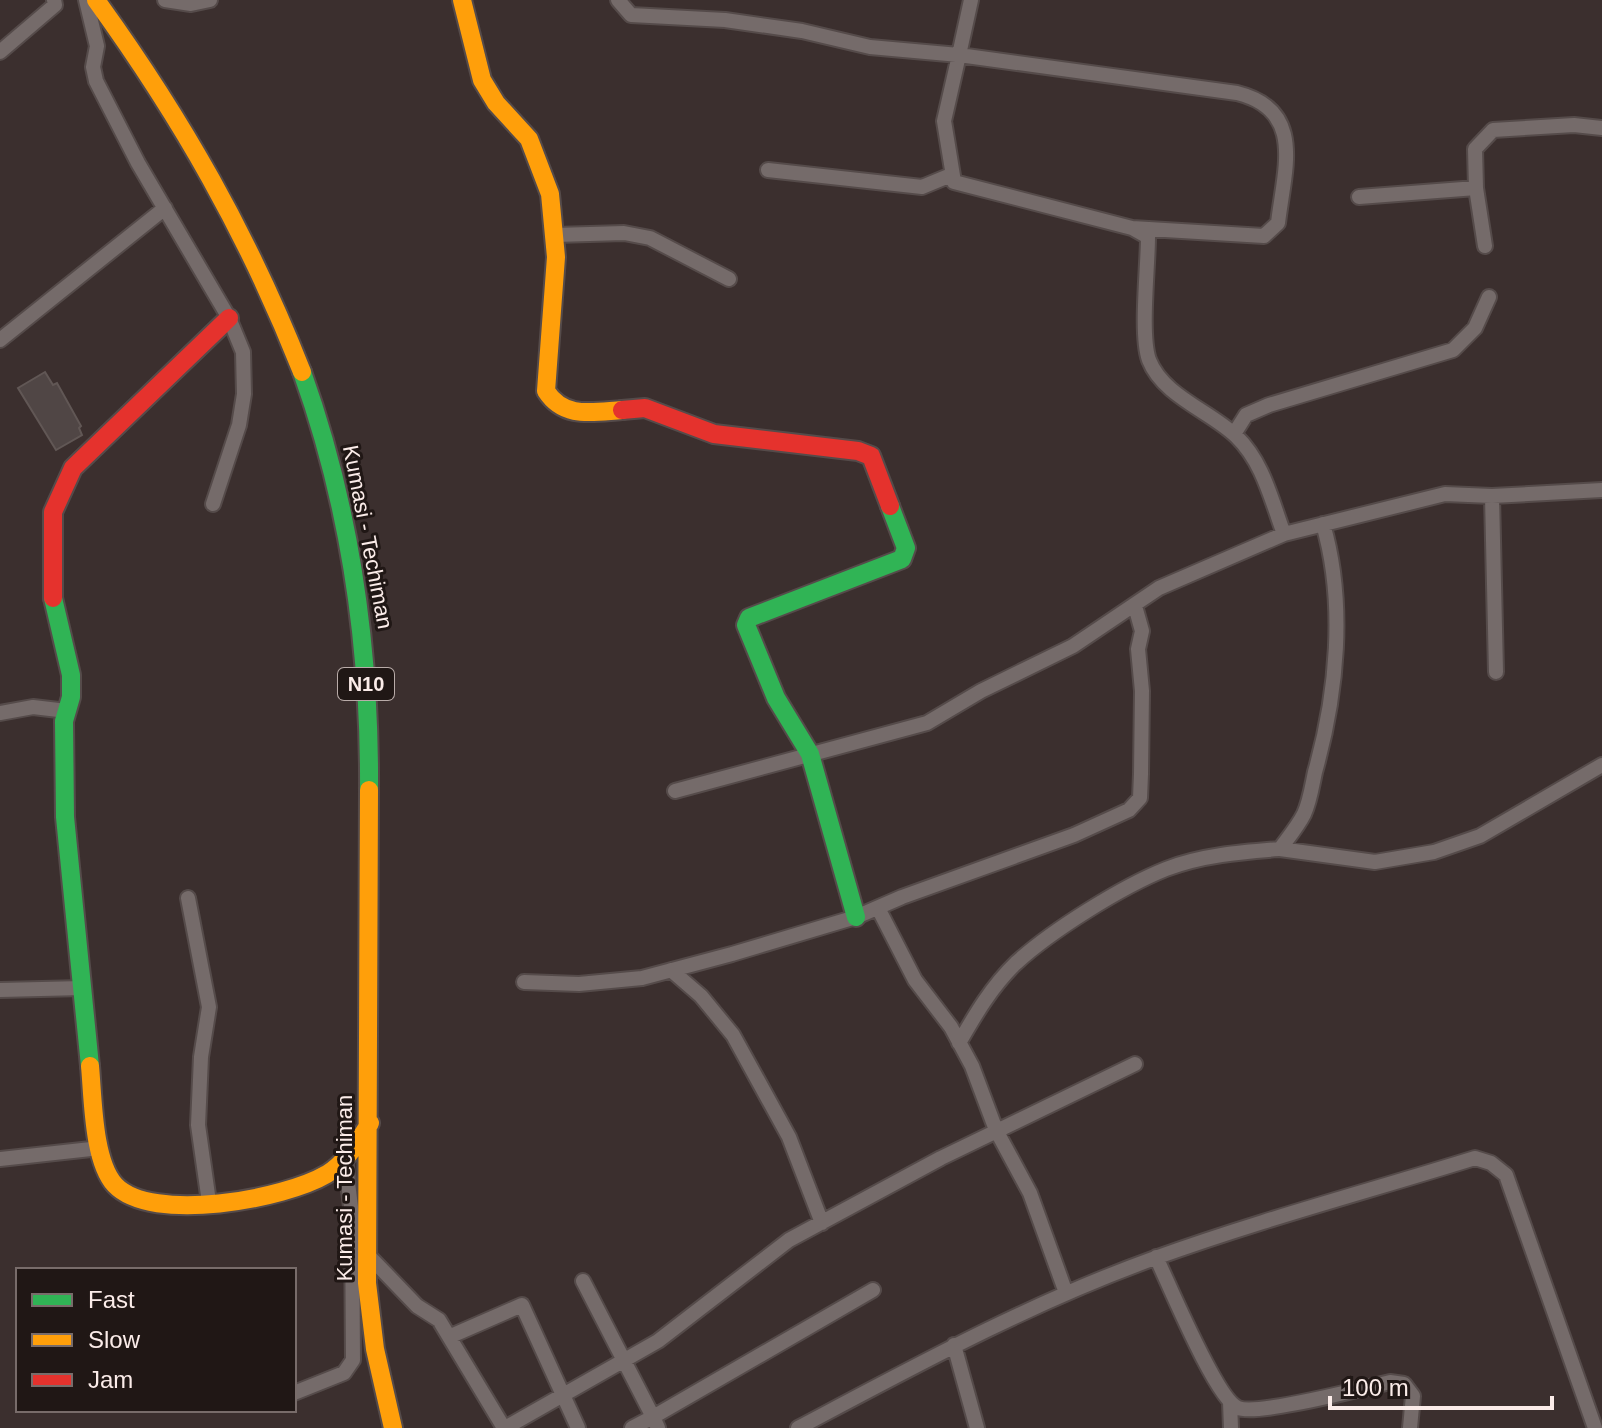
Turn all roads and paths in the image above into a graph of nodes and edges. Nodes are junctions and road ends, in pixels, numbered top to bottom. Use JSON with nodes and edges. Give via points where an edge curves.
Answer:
{"nodes":[{"id":1,"x":54,"y":0,"type":"edge"},
{"id":2,"x":86,"y":0,"type":"edge"},
{"id":3,"x":96,"y":0,"type":"edge"},
{"id":4,"x":165,"y":0,"type":"edge"},
{"id":5,"x":210,"y":0,"type":"edge"},
{"id":6,"x":462,"y":0,"type":"edge"},
{"id":7,"x":618,"y":0,"type":"edge"},
{"id":8,"x":971,"y":0,"type":"edge"},
{"id":9,"x":0,"y":52,"type":"edge"},
{"id":10,"x":959,"y":55,"type":"junction"},
{"id":11,"x":1602,"y":128,"type":"edge"},
{"id":12,"x":768,"y":170,"type":"dead end"},
{"id":13,"x":951,"y":175,"type":"junction"},
{"id":14,"x":1476,"y":188,"type":"junction"},
{"id":15,"x":1359,"y":197,"type":"dead end"},
{"id":16,"x":165,"y":208,"type":"junction"},
{"id":17,"x":1132,"y":228,"type":"junction"},
{"id":18,"x":555,"y":235,"type":"junction"},
{"id":19,"x":1485,"y":246,"type":"dead end"},
{"id":20,"x":729,"y":279,"type":"dead end"},
{"id":21,"x":1489,"y":297,"type":"dead end"},
{"id":22,"x":229,"y":318,"type":"junction"},
{"id":23,"x":0,"y":340,"type":"edge"},
{"id":24,"x":1234,"y":434,"type":"junction"},
{"id":25,"x":1602,"y":490,"type":"edge"},
{"id":26,"x":1492,"y":496,"type":"junction"},
{"id":27,"x":213,"y":504,"type":"dead end"},
{"id":28,"x":1323,"y":524,"type":"junction"},
{"id":29,"x":1284,"y":534,"type":"junction"},
{"id":30,"x":1135,"y":606,"type":"junction"},
{"id":31,"x":1496,"y":672,"type":"dead end"},
{"id":32,"x":67,"y":711,"type":"junction"},
{"id":33,"x":0,"y":713,"type":"edge"},
{"id":34,"x":810,"y":754,"type":"junction"},
{"id":35,"x":1602,"y":765,"type":"edge"},
{"id":36,"x":675,"y":791,"type":"dead end"},
{"id":37,"x":1280,"y":849,"type":"junction"},
{"id":38,"x":188,"y":898,"type":"dead end"},
{"id":39,"x":878,"y":908,"type":"junction"},
{"id":40,"x":856,"y":917,"type":"junction"},
{"id":41,"x":671,"y":970,"type":"junction"},
{"id":42,"x":524,"y":982,"type":"dead end"},
{"id":43,"x":83,"y":988,"type":"junction"},
{"id":44,"x":0,"y":990,"type":"edge"},
{"id":45,"x":959,"y":1043,"type":"junction"},
{"id":46,"x":1135,"y":1064,"type":"dead end"},
{"id":47,"x":368,"y":1069,"type":"junction"},
{"id":48,"x":996,"y":1130,"type":"junction"},
{"id":49,"x":100,"y":1148,"type":"junction"},
{"id":50,"x":345,"y":1158,"type":"junction"},
{"id":51,"x":0,"y":1159,"type":"edge"},
{"id":52,"x":209,"y":1202,"type":"junction"},
{"id":53,"x":822,"y":1223,"type":"junction"},
{"id":54,"x":367,"y":1254,"type":"junction"},
{"id":55,"x":1156,"y":1257,"type":"junction"},
{"id":56,"x":583,"y":1281,"type":"dead end"},
{"id":57,"x":873,"y":1290,"type":"dead end"},
{"id":58,"x":1066,"y":1293,"type":"junction"},
{"id":59,"x":451,"y":1336,"type":"junction"},
{"id":60,"x":954,"y":1345,"type":"junction"},
{"id":61,"x":625,"y":1359,"type":"junction"},
{"id":62,"x":296,"y":1392,"type":"edge"},
{"id":63,"x":563,"y":1397,"type":"junction"},
{"id":64,"x":1230,"y":1402,"type":"junction"},
{"id":65,"x":655,"y":1423,"type":"edge"},
{"id":66,"x":393,"y":1428,"type":"edge"},
{"id":67,"x":505,"y":1428,"type":"edge"},
{"id":68,"x":578,"y":1428,"type":"edge"},
{"id":69,"x":632,"y":1428,"type":"edge"},
{"id":70,"x":798,"y":1428,"type":"edge"},
{"id":71,"x":977,"y":1428,"type":"edge"},
{"id":72,"x":1231,"y":1428,"type":"edge"},
{"id":73,"x":1410,"y":1428,"type":"edge"},
{"id":74,"x":1595,"y":1428,"type":"edge"}],
"edges":[{"from":1,"to":9,"type":"street","via":[[55,5]]},
{"from":2,"to":16,"type":"street","via":[[97,46],[96,81]]},
{"from":3,"to":47,"type":"main road","name":"Kumasi - Techiman","number":"N10","via":[[177,114],[257,260],[302,368],[338,486],[360,609],[367,701]]},
{"from":4,"to":5,"type":"street"},
{"from":6,"to":18,"type":"main road","via":[[484,85],[534,150]]},
{"from":7,"to":10,"type":"street","via":[[631,15],[725,20],[870,47]]},
{"from":8,"to":10,"type":"street"},
{"from":10,"to":13,"type":"street","via":[[944,121]]},
{"from":10,"to":17,"type":"street","via":[[1237,93],[1255,97],[1275,112],[1287,137],[1278,223],[1264,236]]},
{"from":11,"to":14,"type":"street","via":[[1493,130],[1475,149]]},
{"from":12,"to":13,"type":"street","via":[[922,187]]},
{"from":13,"to":17,"type":"street","via":[[960,185]]},
{"from":14,"to":15,"type":"street"},
{"from":14,"to":19,"type":"street"},
{"from":16,"to":22,"type":"street"},
{"from":16,"to":23,"type":"street"},
{"from":17,"to":24,"type":"street","via":[[1148,237],[1147,341],[1152,366],[1187,401]]},
{"from":18,"to":20,"type":"street","via":[[624,233],[650,238]]},
{"from":18,"to":34,"type":"main road","via":[[555,307],[545,380],[555,405],[586,414],[645,408],[714,434],[871,456],[906,548],[902,559],[746,621],[776,698]]},
{"from":21,"to":24,"type":"street","via":[[1475,328],[1453,350],[1269,405],[1246,415]]},
{"from":22,"to":27,"type":"street","via":[[243,352],[244,394]]},
{"from":22,"to":32,"type":"main road","via":[[89,450],[73,468],[53,512],[51,589],[71,675]]},
{"from":24,"to":29,"type":"street","via":[[1260,468]]},
{"from":25,"to":26,"type":"street"},
{"from":26,"to":28,"type":"street","via":[[1434,496]]},
{"from":26,"to":31,"type":"street"},
{"from":28,"to":29,"type":"street"},
{"from":28,"to":37,"type":"street","via":[[1334,572],[1328,730],[1306,811]]},
{"from":29,"to":30,"type":"street","via":[[1159,588]]},
{"from":30,"to":34,"type":"street","via":[[1073,646],[927,723]]},
{"from":30,"to":39,"type":"street","via":[[1142,631],[1140,798],[1111,819]]},
{"from":32,"to":33,"type":"street","via":[[33,707]]},
{"from":32,"to":43,"type":"main road","via":[[65,817]]},
{"from":34,"to":36,"type":"street"},
{"from":34,"to":40,"type":"main road"},
{"from":35,"to":37,"type":"street","via":[[1480,836],[1434,852],[1375,862]]},
{"from":37,"to":45,"type":"street","via":[[1238,852],[1167,869],[1048,937],[1014,965],[983,1002]]},
{"from":38,"to":52,"type":"street","via":[[209,1007],[198,1125]]},
{"from":39,"to":40,"type":"street"},
{"from":39,"to":45,"type":"street","via":[[915,980]]},
{"from":40,"to":41,"type":"street"},
{"from":41,"to":42,"type":"street","via":[[579,984]]},
{"from":41,"to":53,"type":"street","via":[[733,1035],[789,1137]]},
{"from":43,"to":44,"type":"street"},
{"from":43,"to":49,"type":"main road"},
{"from":45,"to":48,"type":"street"},
{"from":46,"to":48,"type":"street"},
{"from":47,"to":50,"type":"main road","via":[[370,1126]]},
{"from":47,"to":54,"type":"main road","name":"Kumasi - Techiman","number":"N10"},
{"from":48,"to":53,"type":"street"},
{"from":48,"to":58,"type":"street","via":[[1030,1193]]},
{"from":49,"to":51,"type":"street"},
{"from":49,"to":52,"type":"main road","via":[[115,1185],[126,1194],[160,1205]]},
{"from":50,"to":52,"type":"main road","via":[[335,1170],[312,1181]]},
{"from":50,"to":62,"type":"street","via":[[352,1215],[353,1360],[344,1373]]},
{"from":53,"to":61,"type":"street","via":[[767,1254],[658,1341]]},
{"from":54,"to":59,"type":"street"},
{"from":54,"to":66,"type":"main road","name":"Kumasi - Techiman","number":"N10","via":[[370,1320]]},
{"from":55,"to":58,"type":"street"},
{"from":55,"to":64,"type":"street"},
{"from":55,"to":74,"type":"street","via":[[1475,1158],[1491,1163],[1506,1175]]},
{"from":56,"to":61,"type":"street"},
{"from":57,"to":65,"type":"street"},
{"from":58,"to":60,"type":"street"},
{"from":59,"to":63,"type":"street","via":[[522,1305]]},
{"from":59,"to":67,"type":"street"},
{"from":60,"to":70,"type":"street"},
{"from":60,"to":71,"type":"street"},
{"from":61,"to":63,"type":"street"},
{"from":61,"to":65,"type":"street"},
{"from":63,"to":67,"type":"street"},
{"from":63,"to":68,"type":"street"},
{"from":64,"to":72,"type":"street"},
{"from":64,"to":73,"type":"street","via":[[1247,1410],[1390,1382],[1404,1384],[1413,1396]]},
{"from":65,"to":69,"type":"street"}]}
